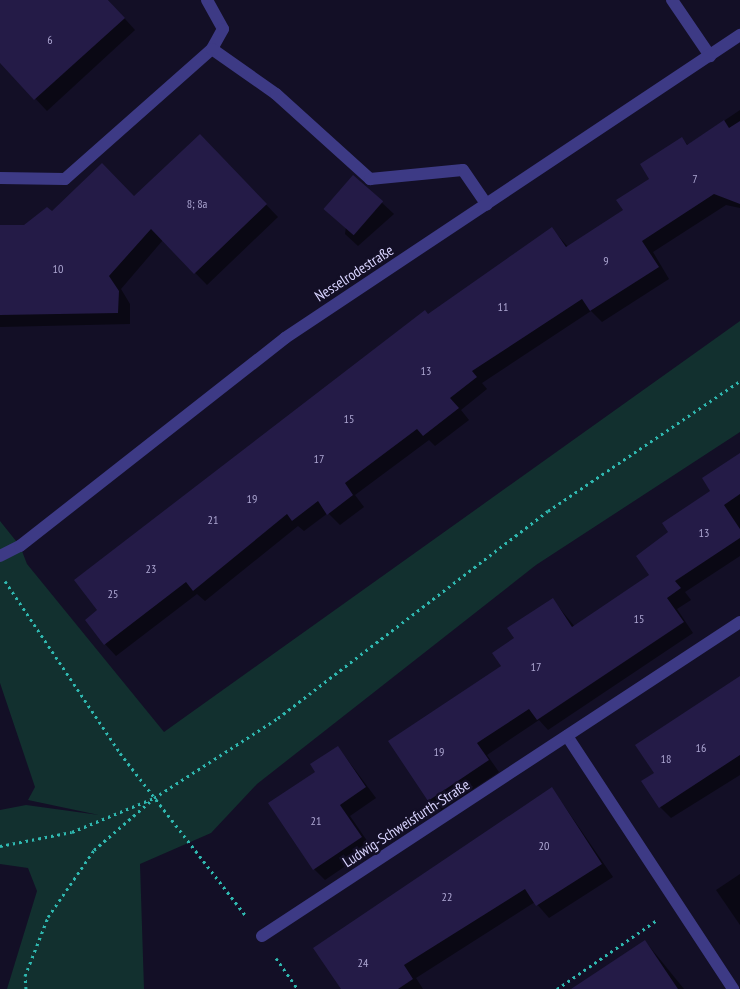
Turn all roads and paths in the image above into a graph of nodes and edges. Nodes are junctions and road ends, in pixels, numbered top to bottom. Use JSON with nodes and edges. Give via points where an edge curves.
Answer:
{"nodes":[{"id":1,"x":207,"y":0,"type":"edge"},
{"id":2,"x":672,"y":0,"type":"edge"},
{"id":3,"x":740,"y":35,"type":"edge"},
{"id":4,"x":212,"y":49,"type":"junction"},
{"id":5,"x":710,"y":56,"type":"junction"},
{"id":6,"x":0,"y":178,"type":"edge"},
{"id":7,"x":487,"y":205,"type":"junction"},
{"id":8,"x":740,"y":381,"type":"edge"},
{"id":9,"x":0,"y":556,"type":"edge"},
{"id":10,"x":0,"y":574,"type":"edge"},
{"id":11,"x":740,"y":622,"type":"edge"},
{"id":12,"x":567,"y":736,"type":"junction"},
{"id":13,"x":154,"y":798,"type":"junction"},
{"id":14,"x":0,"y":846,"type":"edge"},
{"id":15,"x":678,"y":905,"type":"junction"},
{"id":16,"x":262,"y":936,"type":"junction"},
{"id":17,"x":26,"y":989,"type":"edge"},
{"id":18,"x":298,"y":989,"type":"edge"},
{"id":19,"x":556,"y":989,"type":"edge"},
{"id":20,"x":733,"y":989,"type":"edge"}],
"edges":[{"from":1,"to":4,"type":"street","via":[[223,29]]},
{"from":2,"to":5,"type":"street"},
{"from":3,"to":5,"type":"street","name":"Nesselrodestraße"},
{"from":4,"to":6,"type":"street","via":[[65,179]]},
{"from":4,"to":7,"type":"street","via":[[276,94],[370,179],[463,170]]},
{"from":5,"to":7,"type":"street","name":"Nesselrodestraße"},
{"from":7,"to":9,"type":"street","name":"Nesselrodestraße","via":[[285,338],[20,546]]},
{"from":8,"to":13,"type":"path","via":[[548,511],[278,718]]},
{"from":10,"to":13,"type":"path"},
{"from":11,"to":12,"type":"street","name":"Ludwig-Schweisfurth-Straße"},
{"from":12,"to":15,"type":"street"},
{"from":12,"to":16,"type":"street","name":"Ludwig-Schweisfurth-Straße"},
{"from":13,"to":14,"type":"path","via":[[72,832]]},
{"from":13,"to":16,"type":"path"},
{"from":13,"to":17,"type":"path","via":[[94,850],[48,917],[25,976]]},
{"from":15,"to":19,"type":"path"},
{"from":15,"to":20,"type":"street"},
{"from":16,"to":18,"type":"path"}]}
